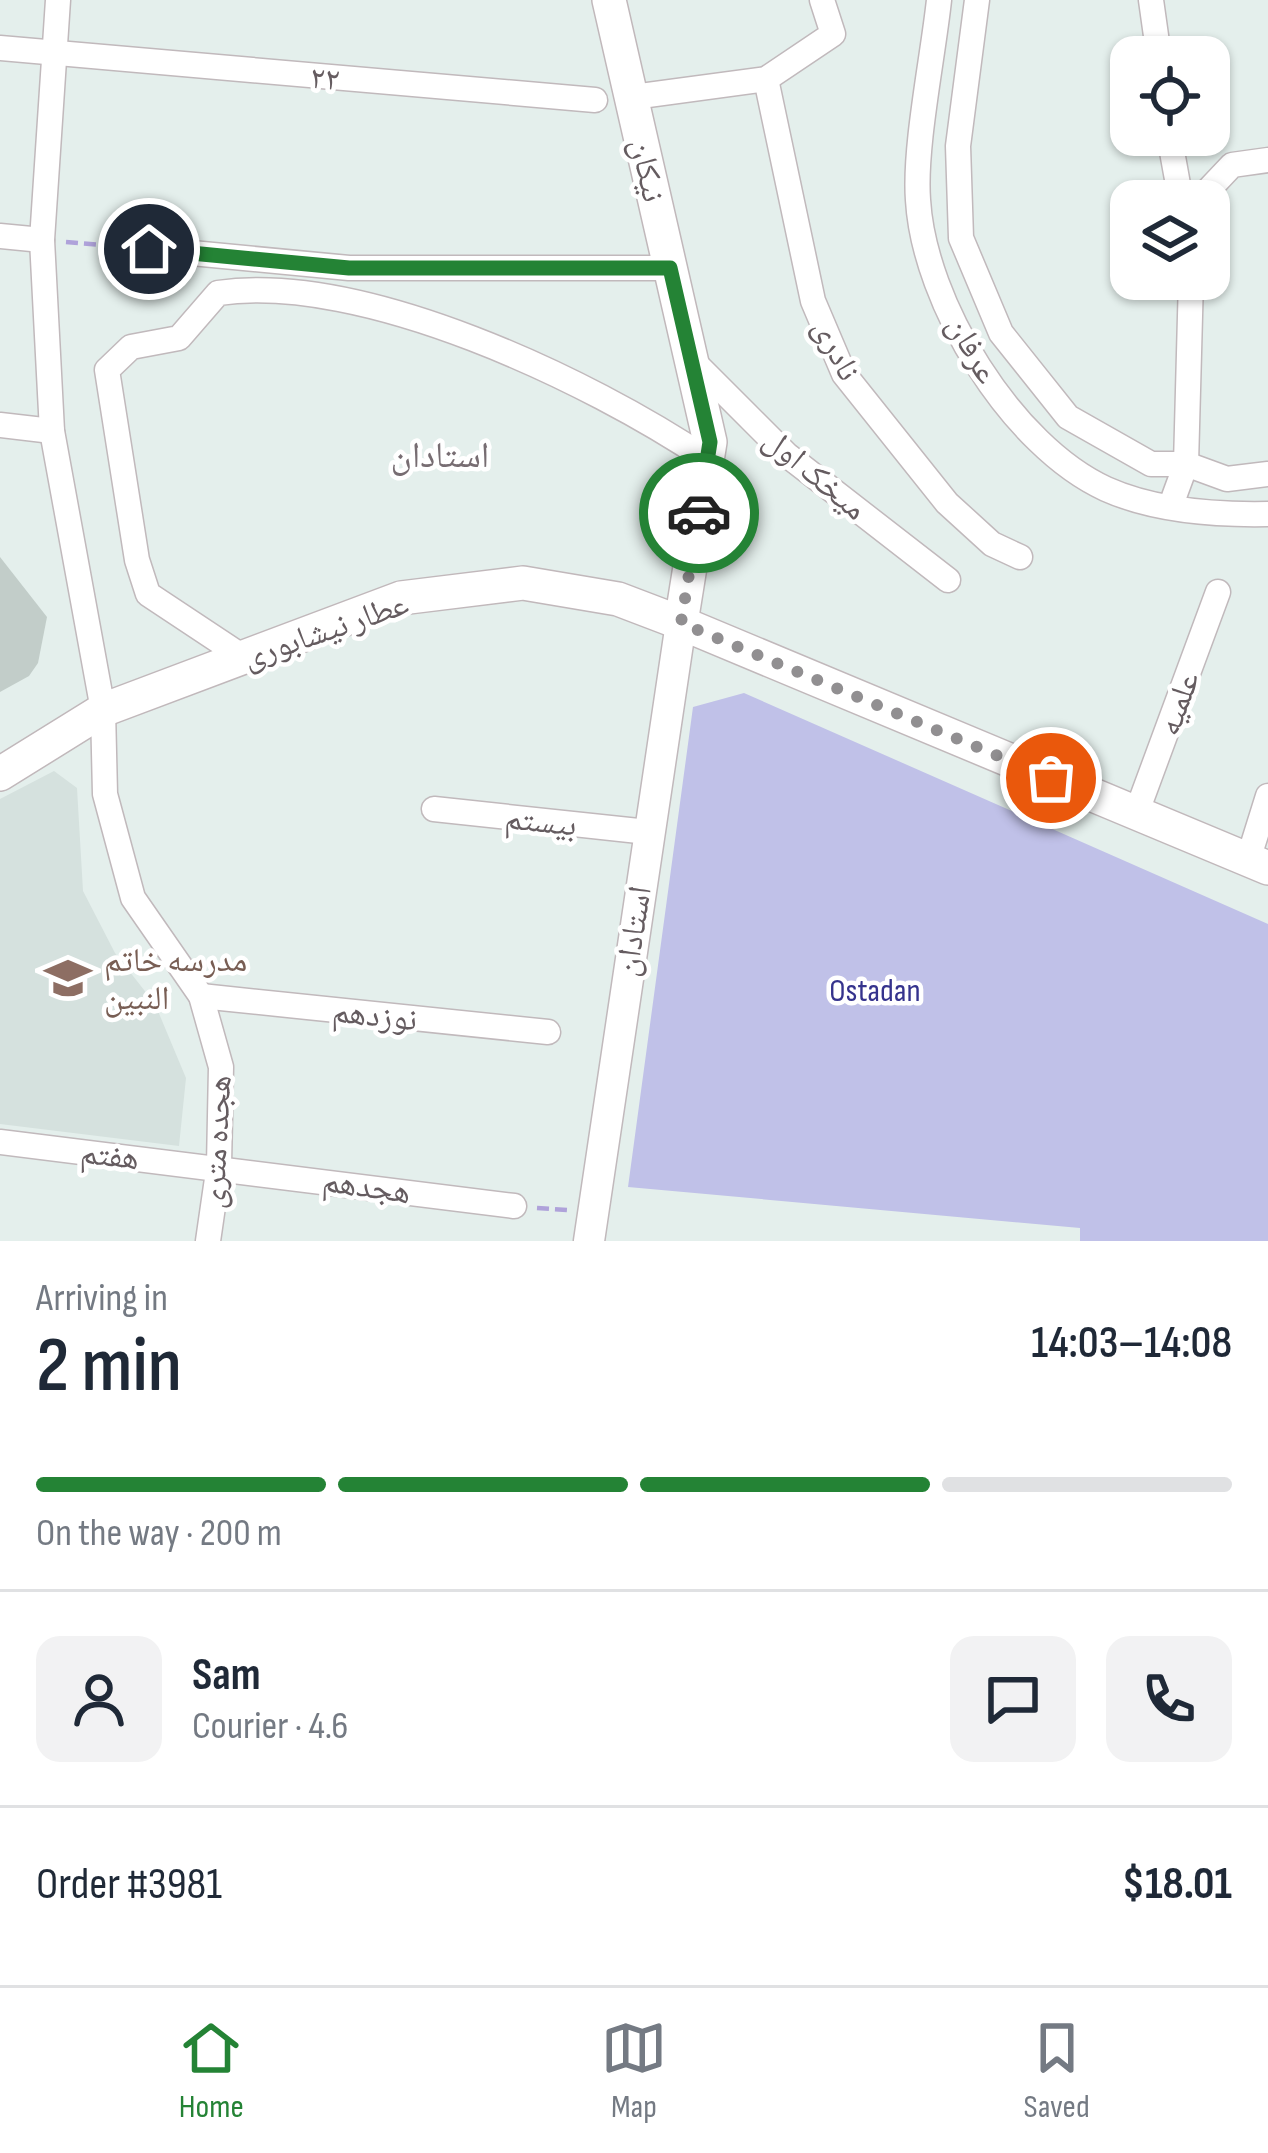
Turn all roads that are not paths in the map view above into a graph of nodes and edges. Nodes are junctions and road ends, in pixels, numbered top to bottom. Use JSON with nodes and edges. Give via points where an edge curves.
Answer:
{"nodes":[{"id":1,"x":58,"y":0,"type":"edge"},
{"id":2,"x":609,"y":0,"type":"edge"},
{"id":3,"x":822,"y":0,"type":"edge"},
{"id":4,"x":939,"y":0,"type":"edge"},
{"id":5,"x":977,"y":0,"type":"edge"},
{"id":6,"x":1151,"y":0,"type":"edge"},
{"id":7,"x":1156,"y":36,"type":"edge"},
{"id":8,"x":0,"y":48,"type":"edge"},
{"id":9,"x":54,"y":53,"type":"junction"},
{"id":10,"x":766,"y":79,"type":"junction"},
{"id":11,"x":633,"y":97,"type":"junction"},
{"id":12,"x":595,"y":100,"type":"dead end"},
{"id":13,"x":1268,"y":160,"type":"edge"},
{"id":14,"x":1218,"y":180,"type":"edge"},
{"id":15,"x":0,"y":236,"type":"edge"},
{"id":16,"x":42,"y":240,"type":"junction"},
{"id":17,"x":149,"y":249,"type":"road end"},
{"id":18,"x":670,"y":268,"type":"junction"},
{"id":19,"x":1190,"y":300,"type":"edge"},
{"id":20,"x":690,"y":358,"type":"junction"},
{"id":21,"x":0,"y":425,"type":"edge"},
{"id":22,"x":52,"y":430,"type":"junction"},
{"id":23,"x":708,"y":460,"type":"junction"},
{"id":24,"x":1186,"y":464,"type":"junction"},
{"id":25,"x":1268,"y":474,"type":"edge"},
{"id":26,"x":1171,"y":505,"type":"junction"},
{"id":27,"x":1268,"y":514,"type":"edge"},
{"id":28,"x":1020,"y":557,"type":"dead end"},
{"id":29,"x":948,"y":580,"type":"dead end"},
{"id":30,"x":1218,"y":592,"type":"dead end"},
{"id":31,"x":681,"y":623,"type":"junction"},
{"id":32,"x":243,"y":657,"type":"junction"},
{"id":33,"x":103,"y":710,"type":"junction"},
{"id":34,"x":0,"y":773,"type":"edge"},
{"id":35,"x":1268,"y":796,"type":"edge"},
{"id":36,"x":434,"y":809,"type":"dead end"},
{"id":37,"x":1136,"y":814,"type":"junction"},
{"id":38,"x":648,"y":832,"type":"junction"},
{"id":39,"x":1258,"y":864,"type":"edge"},
{"id":40,"x":201,"y":996,"type":"junction"},
{"id":41,"x":548,"y":1032,"type":"dead end"},
{"id":42,"x":0,"y":1142,"type":"edge"},
{"id":43,"x":219,"y":1165,"type":"junction"},
{"id":44,"x":514,"y":1206,"type":"road end"},
{"id":45,"x":590,"y":1227,"type":"edge"},
{"id":46,"x":208,"y":1241,"type":"edge"}],
"edges":[{"from":1,"to":9,"type":"street","name":"هجده متری"},
{"from":2,"to":11,"type":"main road","name":"نیکان"},
{"from":3,"to":10,"type":"street","via":[[833,34]]},
{"from":4,"to":26,"type":"street","name":"عرفان","via":[[918,200],[945,295],[1020,427],[1106,489]]},
{"from":5,"to":24,"type":"street","name":"عرفان","via":[[958,146],[961,238],[1001,333],[1068,417],[1151,464]]},
{"from":6,"to":7,"type":"street"},
{"from":8,"to":9,"type":"street","name":"۲۲"},
{"from":9,"to":12,"type":"street","name":"۲۲"},
{"from":9,"to":16,"type":"street","name":"هجده متری"},
{"from":10,"to":11,"type":"street"},
{"from":10,"to":28,"type":"street","name":"نادری","via":[[814,301],[844,374],[947,503],[992,544]]},
{"from":11,"to":18,"type":"main road","name":"نیکان"},
{"from":13,"to":14,"type":"street","via":[[1232,166]]},
{"from":15,"to":16,"type":"street"},
{"from":16,"to":22,"type":"street","name":"هجده متری"},
{"from":17,"to":18,"type":"street","via":[[349,268]]},
{"from":18,"to":20,"type":"main road","name":"نیکان"},
{"from":19,"to":24,"type":"street"},
{"from":20,"to":23,"type":"main road","name":"نیکان"},
{"from":20,"to":29,"type":"street","name":"میخک اول","via":[[787,455]]},
{"from":21,"to":22,"type":"street"},
{"from":22,"to":33,"type":"street","name":"هجده متری"},
{"from":23,"to":31,"type":"main road","name":"نیکان"},
{"from":23,"to":32,"type":"street","via":[[635,411],[503,350],[375,309],[258,287],[218,293],[179,338],[131,346],[107,370],[148,594]]},
{"from":24,"to":25,"type":"street","name":"عرفان","via":[[1227,479]]},
{"from":24,"to":26,"type":"street"},
{"from":26,"to":27,"type":"street","name":"عرفان","via":[[1210,515]]},
{"from":30,"to":37,"type":"street","name":"علمیه"},
{"from":31,"to":32,"type":"main road","name":"عطار نیشابوری","via":[[618,599],[524,584],[400,598]]},
{"from":31,"to":37,"type":"main road","name":"عطار نیشابوری"},
{"from":31,"to":38,"type":"street","name":"استادان"},
{"from":32,"to":33,"type":"main road","name":"عطار نیشابوری"},
{"from":33,"to":34,"type":"main road","name":"عطار نیشابوری"},
{"from":33,"to":40,"type":"street","name":"هجده متری","via":[[104,794],[133,898]]},
{"from":35,"to":39,"type":"street"},
{"from":36,"to":38,"type":"street","name":"بیستم"},
{"from":37,"to":39,"type":"main road","name":"عطار نیشابوری"},
{"from":38,"to":45,"type":"street","name":"استادان"},
{"from":40,"to":41,"type":"street","name":"نوزدهم"},
{"from":40,"to":43,"type":"street","name":"هجده متری","via":[[221,1067]]},
{"from":42,"to":43,"type":"street","name":"هفتم"},
{"from":43,"to":44,"type":"street","name":"هجدهم"},
{"from":43,"to":46,"type":"street","name":"هجده متری"}]}
